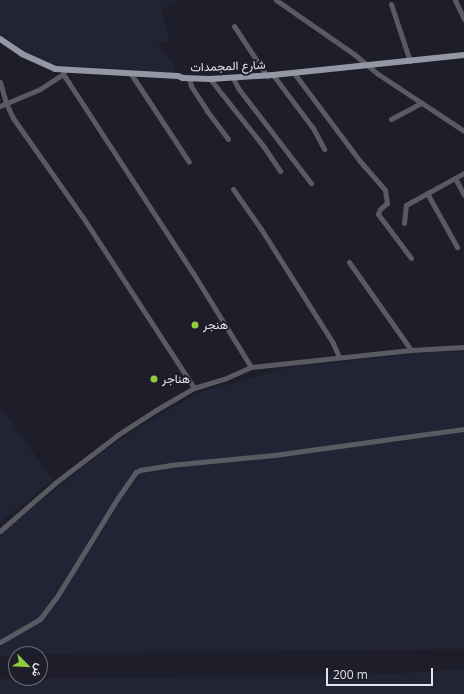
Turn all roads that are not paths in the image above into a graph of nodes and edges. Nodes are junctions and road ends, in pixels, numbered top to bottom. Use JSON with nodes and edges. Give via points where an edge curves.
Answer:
{"nodes":[{"id":1,"x":276,"y":0,"type":"edge"},
{"id":2,"x":455,"y":0,"type":"edge"},
{"id":3,"x":391,"y":4,"type":"dead end"},
{"id":4,"x":464,"y":19,"type":"edge"},
{"id":5,"x":234,"y":26,"type":"dead end"},
{"id":6,"x":0,"y":39,"type":"edge"},
{"id":7,"x":464,"y":55,"type":"edge"},
{"id":8,"x":410,"y":61,"type":"junction"},
{"id":9,"x":368,"y":65,"type":"junction"},
{"id":10,"x":64,"y":72,"type":"junction"},
{"id":11,"x":294,"y":73,"type":"junction"},
{"id":12,"x":131,"y":74,"type":"junction"},
{"id":13,"x":270,"y":76,"type":"junction"},
{"id":14,"x":233,"y":78,"type":"junction"},
{"id":15,"x":189,"y":79,"type":"junction"},
{"id":16,"x":210,"y":79,"type":"junction"},
{"id":17,"x":0,"y":82,"type":"edge"},
{"id":18,"x":6,"y":103,"type":"junction"},
{"id":19,"x":421,"y":103,"type":"junction"},
{"id":20,"x":0,"y":106,"type":"edge"},
{"id":21,"x":391,"y":119,"type":"dead end"},
{"id":22,"x":464,"y":131,"type":"edge"},
{"id":23,"x":228,"y":139,"type":"dead end"},
{"id":24,"x":324,"y":149,"type":"dead end"},
{"id":25,"x":189,"y":162,"type":"dead end"},
{"id":26,"x":280,"y":171,"type":"dead end"},
{"id":27,"x":464,"y":173,"type":"edge"},
{"id":28,"x":455,"y":178,"type":"junction"},
{"id":29,"x":312,"y":183,"type":"dead end"},
{"id":30,"x":233,"y":189,"type":"dead end"},
{"id":31,"x":427,"y":193,"type":"junction"},
{"id":32,"x":464,"y":196,"type":"edge"},
{"id":33,"x":404,"y":223,"type":"dead end"},
{"id":34,"x":457,"y":247,"type":"dead end"},
{"id":35,"x":411,"y":258,"type":"dead end"},
{"id":36,"x":349,"y":262,"type":"dead end"},
{"id":37,"x":464,"y":347,"type":"edge"},
{"id":38,"x":412,"y":350,"type":"junction"},
{"id":39,"x":339,"y":357,"type":"junction"},
{"id":40,"x":251,"y":367,"type":"junction"},
{"id":41,"x":194,"y":388,"type":"junction"},
{"id":42,"x":464,"y":429,"type":"edge"},
{"id":43,"x":0,"y":531,"type":"edge"},
{"id":44,"x":0,"y":642,"type":"edge"}],
"edges":[{"from":1,"to":9,"type":"street"},
{"from":2,"to":4,"type":"street"},
{"from":3,"to":8,"type":"street"},
{"from":5,"to":13,"type":"street"},
{"from":6,"to":10,"type":"main road","name":"شارع المجمدات","via":[[35,62]]},
{"from":7,"to":8,"type":"main road","name":"شارع المجمدات"},
{"from":8,"to":9,"type":"main road","name":"شارع المجمدات"},
{"from":9,"to":11,"type":"main road","name":"شارع المجمدات"},
{"from":9,"to":19,"type":"street"},
{"from":10,"to":12,"type":"main road","name":"شارع المجمدات"},
{"from":10,"to":18,"type":"street","via":[[40,89]]},
{"from":10,"to":40,"type":"street"},
{"from":11,"to":13,"type":"main road","name":"شارع المجمدات"},
{"from":11,"to":35,"type":"street","via":[[359,160],[386,190],[387,203],[378,214]]},
{"from":12,"to":15,"type":"main road","name":"شارع المجمدات","via":[[178,76]]},
{"from":12,"to":25,"type":"street"},
{"from":13,"to":14,"type":"main road","name":"شارع المجمدات"},
{"from":13,"to":24,"type":"street","via":[[313,128]]},
{"from":14,"to":16,"type":"main road","name":"شارع المجمدات"},
{"from":14,"to":29,"type":"street","via":[[243,95]]},
{"from":15,"to":16,"type":"main road","name":"شارع المجمدات"},
{"from":15,"to":23,"type":"street","via":[[207,111]]},
{"from":16,"to":26,"type":"street"},
{"from":17,"to":18,"type":"street"},
{"from":18,"to":20,"type":"street"},
{"from":18,"to":41,"type":"street"},
{"from":19,"to":21,"type":"street"},
{"from":19,"to":22,"type":"street"},
{"from":27,"to":28,"type":"street"},
{"from":28,"to":31,"type":"street"},
{"from":28,"to":32,"type":"street"},
{"from":30,"to":39,"type":"street","via":[[333,343]]},
{"from":31,"to":33,"type":"street","via":[[406,204]]},
{"from":31,"to":34,"type":"street"},
{"from":36,"to":38,"type":"street"},
{"from":37,"to":38,"type":"street"},
{"from":38,"to":39,"type":"street"},
{"from":39,"to":40,"type":"street"},
{"from":40,"to":41,"type":"street"},
{"from":41,"to":43,"type":"street","via":[[119,434],[55,483]]},
{"from":42,"to":44,"type":"street","via":[[274,456],[140,470],[117,499],[58,595],[40,619]]}]}
